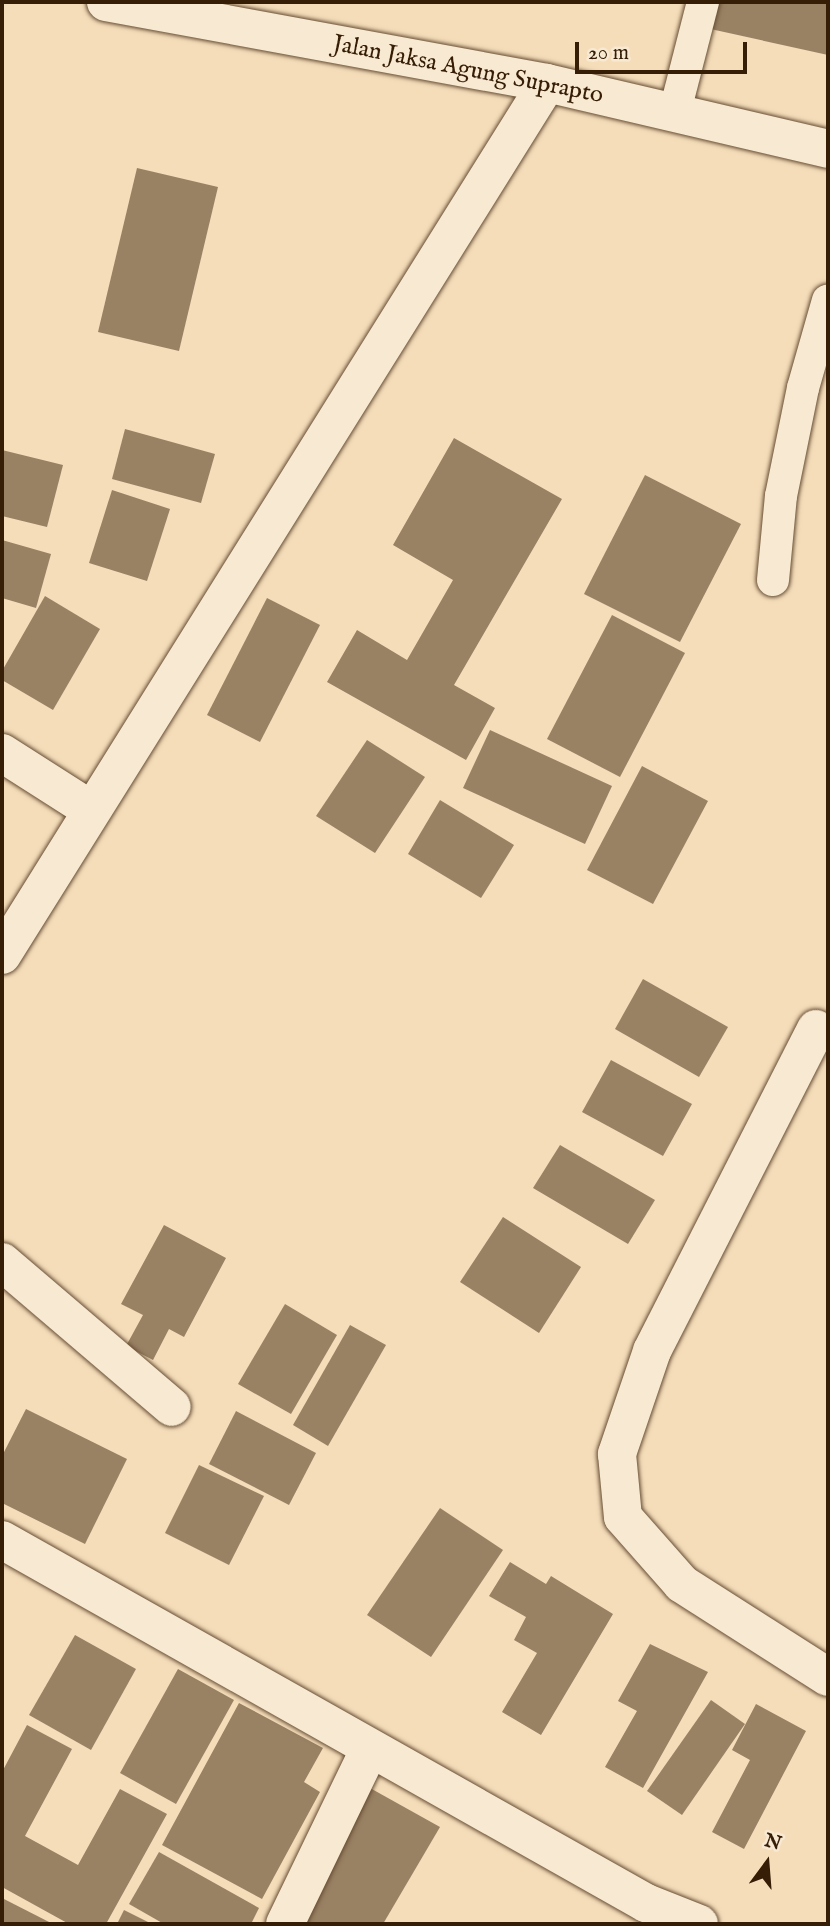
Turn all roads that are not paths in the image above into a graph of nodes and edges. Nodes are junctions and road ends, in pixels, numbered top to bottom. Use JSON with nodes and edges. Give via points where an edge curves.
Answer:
{"nodes":[{"id":1,"x":106,"y":2,"type":"edge"},
{"id":2,"x":703,"y":2,"type":"edge"},
{"id":3,"x":547,"y":83,"type":"junction"},
{"id":4,"x":676,"y":111,"type":"junction"},
{"id":5,"x":828,"y":149,"type":"edge"},
{"id":6,"x":828,"y":300,"type":"edge"},
{"id":7,"x":774,"y":580,"type":"dead end"},
{"id":8,"x":2,"y":753,"type":"edge"},
{"id":9,"x":91,"y":810,"type":"junction"},
{"id":10,"x":2,"y":955,"type":"edge"},
{"id":11,"x":816,"y":1029,"type":"dead end"},
{"id":12,"x":2,"y":1262,"type":"edge"},
{"id":13,"x":173,"y":1407,"type":"dead end"},
{"id":14,"x":2,"y":1540,"type":"edge"},
{"id":15,"x":828,"y":1677,"type":"edge"},
{"id":16,"x":370,"y":1748,"type":"junction"},
{"id":17,"x":641,"y":1914,"type":"edge"},
{"id":18,"x":285,"y":1924,"type":"edge"},
{"id":19,"x":699,"y":1924,"type":"edge"}],
"edges":[{"from":1,"to":3,"type":"street","name":"Jalan Jaksa Agung Suprapto"},
{"from":2,"to":4,"type":"lane"},
{"from":3,"to":4,"type":"street","name":"Jalan Jaksa Agung Suprapto"},
{"from":3,"to":9,"type":"street"},
{"from":4,"to":5,"type":"street","name":"Jalan Jaksa Agung Suprapto"},
{"from":6,"to":7,"type":"lane","via":[[803,388],[781,496]]},
{"from":8,"to":9,"type":"street"},
{"from":9,"to":10,"type":"street"},
{"from":11,"to":15,"type":"street","via":[[652,1351],[617,1454],[623,1517],[682,1584]]},
{"from":12,"to":13,"type":"street"},
{"from":14,"to":16,"type":"street"},
{"from":16,"to":17,"type":"street"},
{"from":16,"to":18,"type":"street"},
{"from":17,"to":19,"type":"street"}]}
